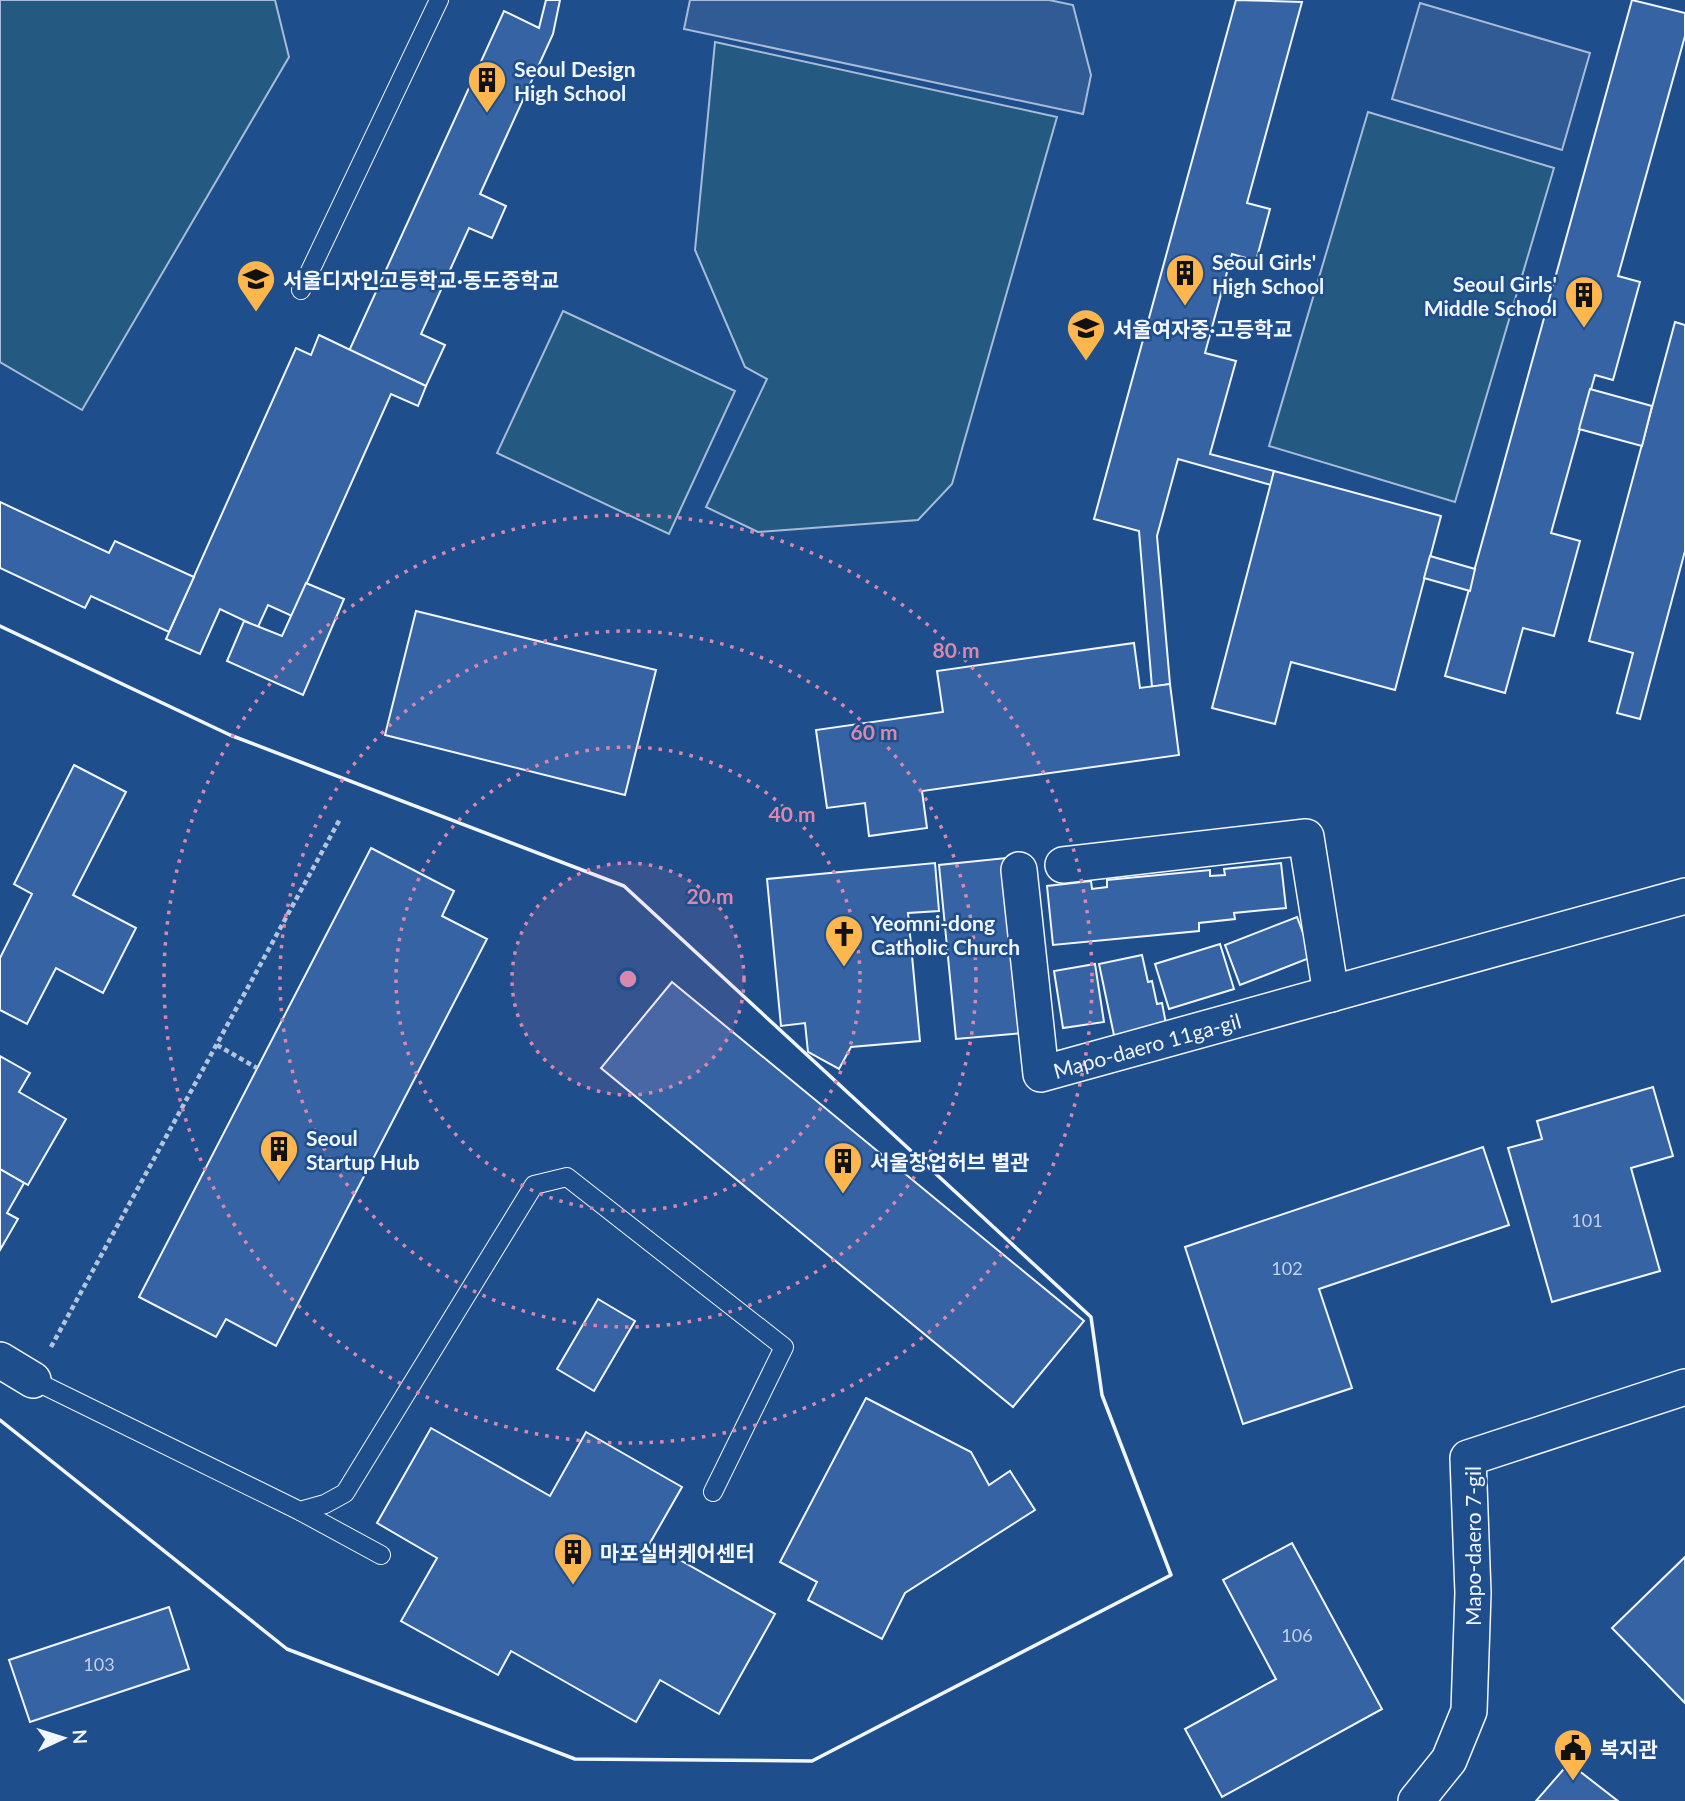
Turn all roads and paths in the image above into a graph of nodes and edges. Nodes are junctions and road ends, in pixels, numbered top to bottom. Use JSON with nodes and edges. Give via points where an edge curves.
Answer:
{"nodes":[{"id":1,"x":439,"y":0,"type":"edge"},
{"id":2,"x":301,"y":290,"type":"dead end"},
{"id":3,"x":340,"y":819,"type":"dead end"},
{"id":4,"x":1063,"y":865,"type":"dead end"},
{"id":5,"x":1020,"y":870,"type":"dead end"},
{"id":6,"x":1685,"y":897,"type":"edge"},
{"id":7,"x":1331,"y":994,"type":"junction"},
{"id":8,"x":217,"y":1045,"type":"junction"},
{"id":9,"x":257,"y":1068,"type":"dead end"},
{"id":10,"x":0,"y":1360,"type":"edge"},
{"id":11,"x":33,"y":1380,"type":"junction"},
{"id":12,"x":1685,"y":1387,"type":"edge"},
{"id":13,"x":713,"y":1492,"type":"dead end"},
{"id":14,"x":300,"y":1511,"type":"junction"},
{"id":15,"x":381,"y":1555,"type":"dead end"},
{"id":16,"x":1416,"y":1801,"type":"edge"}],
"edges":[{"from":1,"to":2,"type":"lane"},
{"from":3,"to":8,"type":"path"},
{"from":4,"to":7,"type":"street","via":[[1306,837]]},
{"from":5,"to":7,"type":"street","name":"Mapo-daero 11ga-gil","via":[[1041,1074]]},
{"from":6,"to":7,"type":"street","name":"Mapo-daero 11ga-gil"},
{"from":8,"to":9,"type":"path"},
{"from":8,"to":11,"type":"path"},
{"from":10,"to":11,"type":"street"},
{"from":11,"to":14,"type":"lane"},
{"from":12,"to":16,"type":"street","name":"Mapo-daero 7-gil","via":[[1468,1458],[1473,1593],[1469,1711],[1449,1760]]},
{"from":13,"to":14,"type":"lane","via":[[784,1347],[567,1177],[534,1185],[345,1493]]},
{"from":14,"to":15,"type":"lane"}]}
